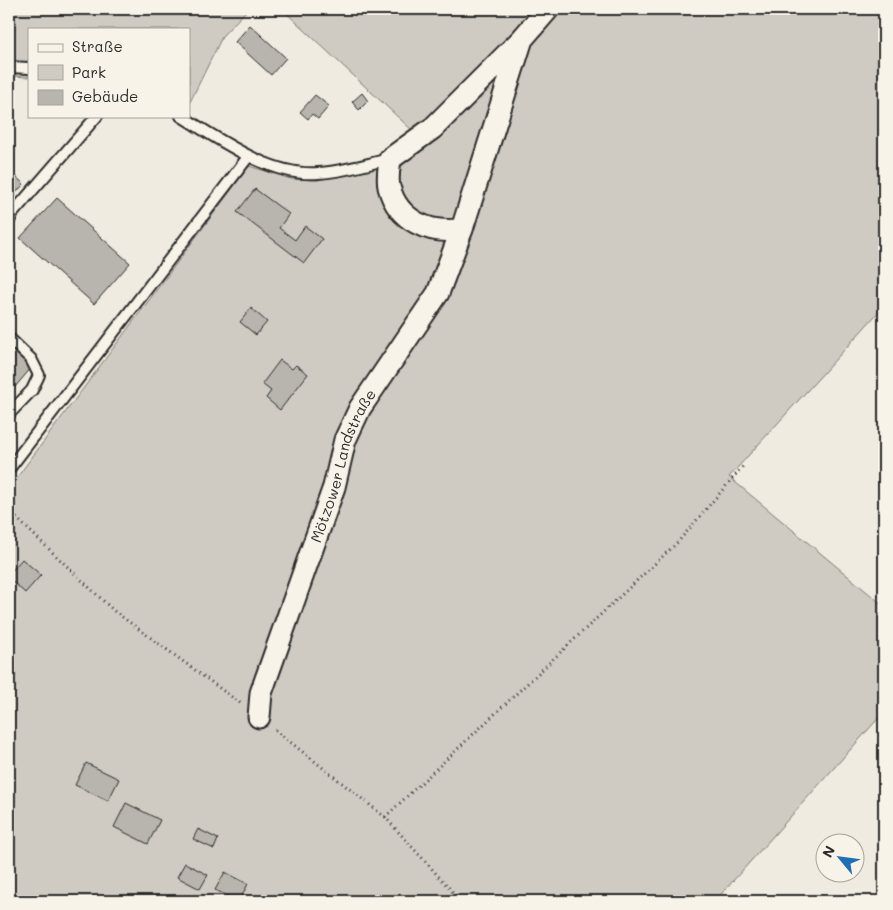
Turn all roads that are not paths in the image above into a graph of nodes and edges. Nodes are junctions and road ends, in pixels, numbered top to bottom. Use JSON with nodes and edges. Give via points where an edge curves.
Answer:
{"nodes":[{"id":1,"x":548,"y":9,"type":"edge"},
{"id":2,"x":522,"y":39,"type":"junction"},
{"id":3,"x":9,"y":67,"type":"edge"},
{"id":4,"x":28,"y":68,"type":"edge"},
{"id":5,"x":95,"y":118,"type":"edge"},
{"id":6,"x":184,"y":118,"type":"edge"},
{"id":7,"x":248,"y":157,"type":"junction"},
{"id":8,"x":390,"y":159,"type":"junction"},
{"id":9,"x":9,"y":221,"type":"edge"},
{"id":10,"x":462,"y":229,"type":"junction"},
{"id":11,"x":9,"y":338,"type":"edge"},
{"id":12,"x":9,"y":414,"type":"edge"},
{"id":13,"x":9,"y":469,"type":"edge"},
{"id":14,"x":260,"y":718,"type":"road end"}],
"edges":[{"from":1,"to":2,"type":"street","name":"Mötzower Landstraße"},
{"from":2,"to":8,"type":"street","name":"Mötzower Landstraße","via":[[433,128]]},
{"from":2,"to":10,"type":"street","name":"Mötzower Landstraße"},
{"from":3,"to":4,"type":"lane"},
{"from":5,"to":9,"type":"lane"},
{"from":6,"to":7,"type":"lane"},
{"from":7,"to":8,"type":"lane","via":[[285,169],[317,174]]},
{"from":7,"to":13,"type":"lane"},
{"from":8,"to":10,"type":"street","via":[[389,185],[395,203],[412,221],[447,232]]},
{"from":10,"to":14,"type":"street","name":"Mötzower Landstraße","via":[[438,293],[360,408],[345,440],[334,487],[261,693]]},
{"from":11,"to":12,"type":"lane","via":[[31,359],[39,375],[32,390]]}]}
